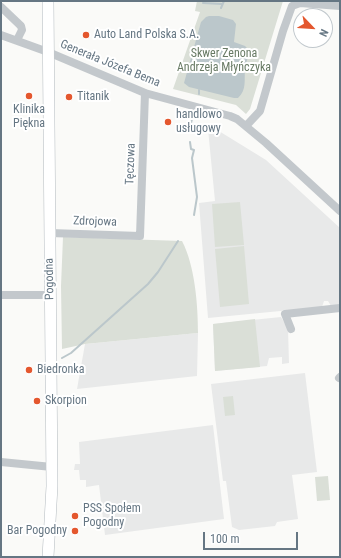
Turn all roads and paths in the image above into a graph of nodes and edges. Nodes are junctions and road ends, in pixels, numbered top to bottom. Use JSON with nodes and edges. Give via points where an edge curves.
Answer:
{"nodes":[{"id":1,"x":48,"y":1,"type":"edge"},
{"id":2,"x":340,"y":6,"type":"edge"},
{"id":3,"x":1,"y":8,"type":"edge"},
{"id":4,"x":1,"y":35,"type":"edge"},
{"id":5,"x":17,"y":40,"type":"junction"},
{"id":6,"x":48,"y":52,"type":"junction"},
{"id":7,"x":145,"y":92,"type":"junction"},
{"id":8,"x":246,"y":126,"type":"junction"},
{"id":9,"x":340,"y":211,"type":"edge"},
{"id":10,"x":50,"y":233,"type":"junction"},
{"id":11,"x":140,"y":236,"type":"joint"},
{"id":12,"x":1,"y":295,"type":"edge"},
{"id":13,"x":50,"y":295,"type":"junction"},
{"id":14,"x":340,"y":308,"type":"edge"},
{"id":15,"x":291,"y":329,"type":"dead end"},
{"id":16,"x":1,"y":462,"type":"edge"},
{"id":17,"x":52,"y":467,"type":"junction"},
{"id":18,"x":48,"y":557,"type":"edge"}],
"edges":[{"from":1,"to":6,"type":"street","name":"Pogodna"},
{"from":2,"to":8,"type":"street","via":[[300,3],[292,6],[260,111]]},
{"from":3,"to":5,"type":"street","via":[[21,26],[22,30]]},
{"from":4,"to":5,"type":"street","name":"Generała Józefa Bema"},
{"from":5,"to":6,"type":"street","name":"Generała Józefa Bema"},
{"from":6,"to":7,"type":"street","name":"Generała Józefa Bema"},
{"from":6,"to":10,"type":"street","name":"Pogodna"},
{"from":7,"to":8,"type":"street","name":"Generała Józefa Bema","via":[[224,113]]},
{"from":7,"to":11,"type":"street","name":"Tęczowa"},
{"from":8,"to":9,"type":"street","name":"Generała Józefa Bema"},
{"from":10,"to":11,"type":"street","name":"Zdrojowa"},
{"from":10,"to":13,"type":"street","name":"Pogodna"},
{"from":12,"to":13,"type":"street"},
{"from":13,"to":17,"type":"street","name":"Pogodna"},
{"from":14,"to":15,"type":"street","via":[[285,314]]},
{"from":16,"to":17,"type":"street"},
{"from":17,"to":18,"type":"street","name":"Pogodna"}]}
